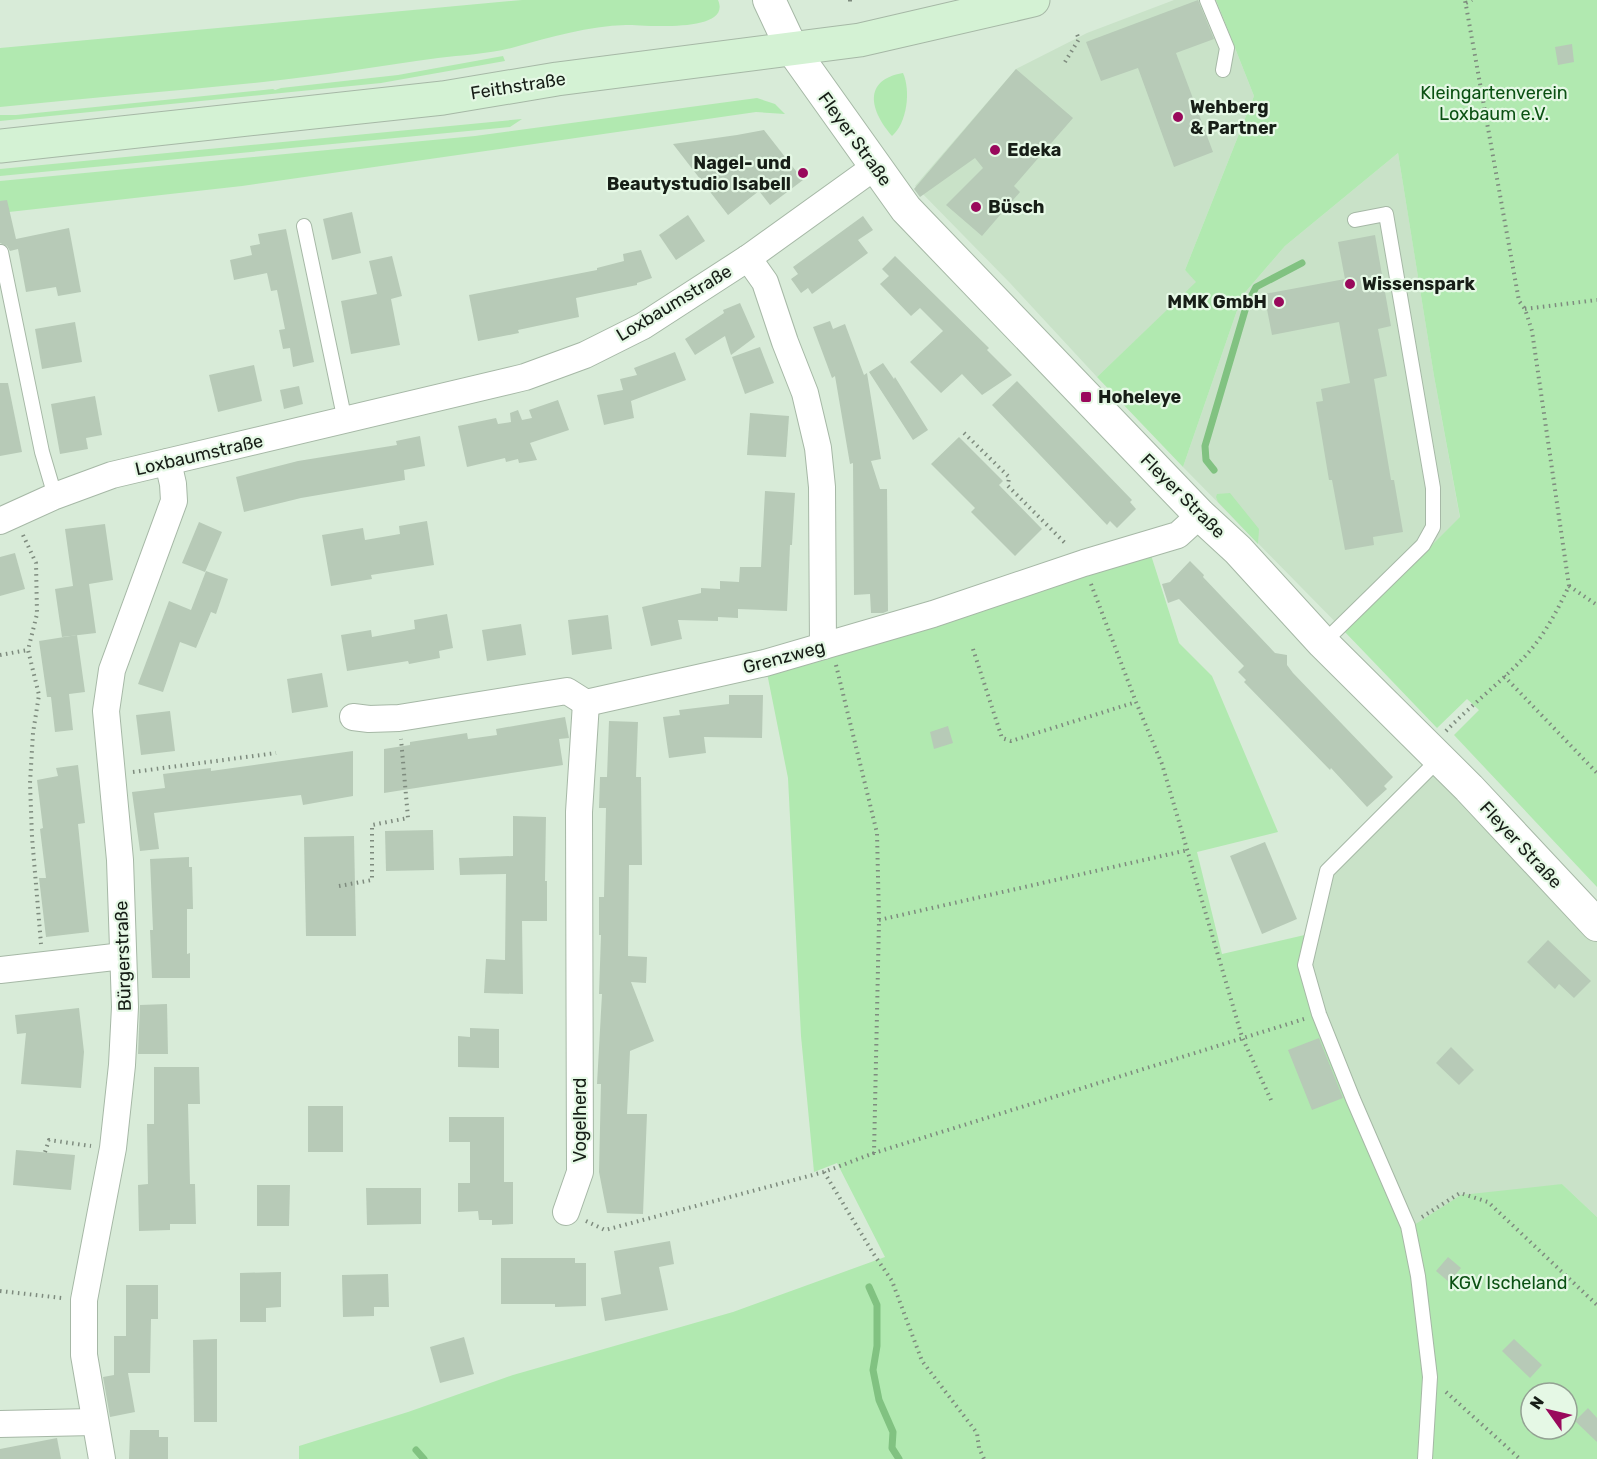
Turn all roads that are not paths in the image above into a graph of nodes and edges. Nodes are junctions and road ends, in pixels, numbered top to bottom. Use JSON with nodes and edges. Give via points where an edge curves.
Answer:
{"nodes":[{"id":1,"x":769,"y":0,"type":"edge"},
{"id":2,"x":1033,"y":0,"type":"edge"},
{"id":3,"x":1207,"y":0,"type":"edge"},
{"id":4,"x":792,"y":49,"type":"junction"},
{"id":5,"x":1223,"y":70,"type":"dead end"},
{"id":6,"x":0,"y":146,"type":"edge"},
{"id":7,"x":876,"y":166,"type":"junction"},
{"id":8,"x":1356,"y":220,"type":"dead end"},
{"id":9,"x":304,"y":226,"type":"dead end"},
{"id":10,"x":1,"y":252,"type":"edge"},
{"id":11,"x":748,"y":258,"type":"junction"},
{"id":12,"x":345,"y":421,"type":"junction"},
{"id":13,"x":168,"y":462,"type":"junction"},
{"id":14,"x":55,"y":496,"type":"junction"},
{"id":15,"x":1200,"y":515,"type":"junction"},
{"id":16,"x":7,"y":518,"type":"edge"},
{"id":17,"x":1323,"y":643,"type":"junction"},
{"id":18,"x":827,"y":645,"type":"junction"},
{"id":19,"x":586,"y":703,"type":"junction"},
{"id":20,"x":352,"y":717,"type":"dead end"},
{"id":21,"x":1434,"y":754,"type":"junction"},
{"id":22,"x":1597,"y":924,"type":"edge"},
{"id":23,"x":123,"y":956,"type":"junction"},
{"id":24,"x":0,"y":970,"type":"edge"},
{"id":25,"x":566,"y":1212,"type":"road end"},
{"id":26,"x":94,"y":1422,"type":"junction"},
{"id":27,"x":0,"y":1424,"type":"edge"},
{"id":28,"x":102,"y":1459,"type":"edge"},
{"id":29,"x":1425,"y":1459,"type":"edge"}],
"edges":[{"from":1,"to":4,"type":"street"},
{"from":2,"to":4,"type":"main road","name":"Feithstraße","via":[[860,40]]},
{"from":3,"to":5,"type":"lane","via":[[1227,48]]},
{"from":4,"to":6,"type":"main road","name":"Feithstraße","via":[[443,98]]},
{"from":4,"to":7,"type":"street","name":"Fleyer Straße"},
{"from":7,"to":11,"type":"street","name":"Loxbaumstraße"},
{"from":7,"to":15,"type":"street","name":"Fleyer Straße","via":[[906,209]]},
{"from":8,"to":17,"type":"lane","via":[[1386,214],[1433,488],[1433,527],[1423,545]]},
{"from":9,"to":12,"type":"lane"},
{"from":10,"to":14,"type":"lane","via":[[42,452]]},
{"from":11,"to":12,"type":"street","name":"Loxbaumstraße","via":[[643,326],[585,354],[525,377]]},
{"from":11,"to":18,"type":"street","via":[[765,282],[805,393],[818,448]]},
{"from":12,"to":13,"type":"street","name":"Loxbaumstraße"},
{"from":13,"to":14,"type":"street","name":"Loxbaumstraße","via":[[112,475]]},
{"from":13,"to":23,"type":"street","name":"Bürgerstraße","via":[[174,501],[112,670],[106,711],[120,860]]},
{"from":14,"to":16,"type":"street","name":"Loxbaumstraße"},
{"from":15,"to":17,"type":"street","name":"Fleyer Straße","via":[[1238,550]]},
{"from":15,"to":18,"type":"street","name":"Grenzweg","via":[[1178,535]]},
{"from":17,"to":21,"type":"street","name":"Fleyer Straße"},
{"from":18,"to":19,"type":"street","name":"Grenzweg"},
{"from":19,"to":20,"type":"street","via":[[567,691],[399,718]]},
{"from":19,"to":25,"type":"street","name":"Vogelherd","via":[[579,812],[580,1172]]},
{"from":21,"to":22,"type":"street","name":"Fleyer Straße"},
{"from":21,"to":29,"type":"lane","via":[[1327,871],[1305,965],[1319,1014],[1408,1226],[1430,1377]]},
{"from":23,"to":24,"type":"street"},
{"from":23,"to":26,"type":"street","name":"Bürgerstraße","via":[[122,1065],[113,1148],[84,1300],[84,1355]]},
{"from":26,"to":27,"type":"street"},
{"from":26,"to":28,"type":"street","name":"Bürgerstraße"}]}
